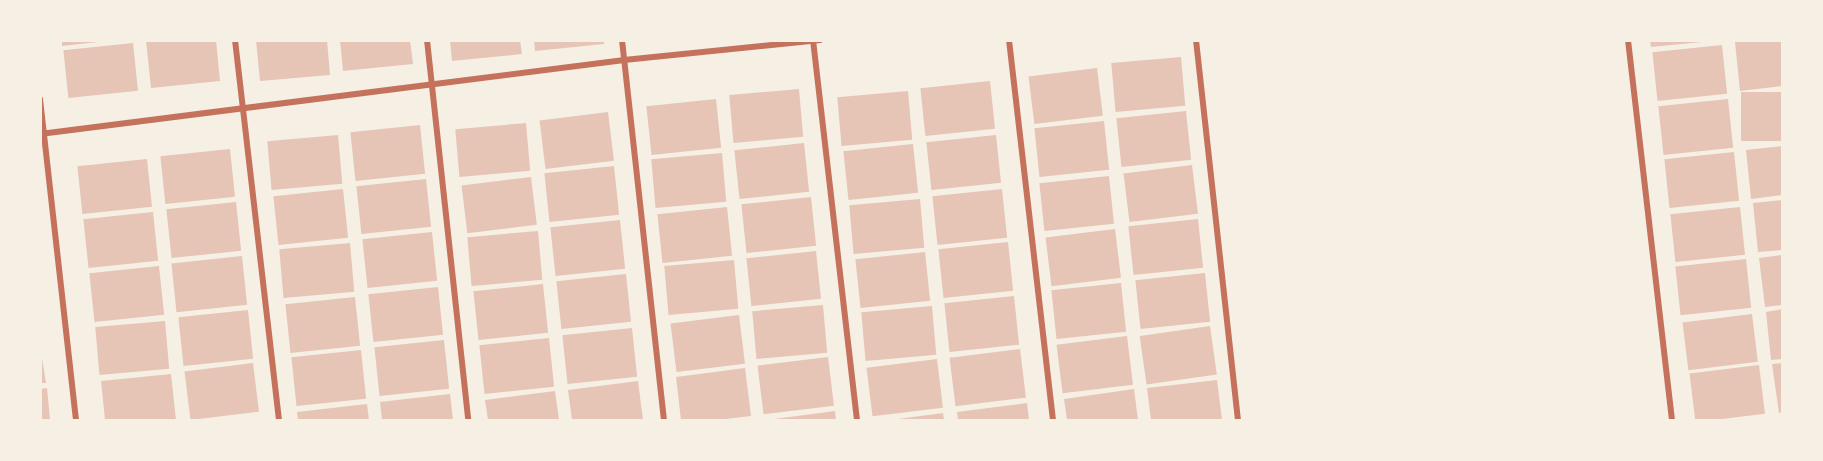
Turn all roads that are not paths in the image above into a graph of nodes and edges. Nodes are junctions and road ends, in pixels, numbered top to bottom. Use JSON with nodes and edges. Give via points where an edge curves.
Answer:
{"nodes":[{"id":1,"x":235,"y":40,"type":"edge"},
{"id":2,"x":427,"y":40,"type":"edge"},
{"id":3,"x":622,"y":40,"type":"edge"},
{"id":4,"x":820,"y":40,"type":"edge"},
{"id":5,"x":1010,"y":40,"type":"edge"},
{"id":6,"x":1196,"y":40,"type":"edge"},
{"id":7,"x":1628,"y":40,"type":"edge"},
{"id":8,"x":813,"y":41,"type":"edge"},
{"id":9,"x":624,"y":60,"type":"junction"},
{"id":10,"x":431,"y":84,"type":"junction"},
{"id":11,"x":40,"y":99,"type":"edge"},
{"id":12,"x":242,"y":108,"type":"junction"},
{"id":13,"x":42,"y":133,"type":"edge"},
{"id":14,"x":76,"y":420,"type":"edge"},
{"id":15,"x":279,"y":420,"type":"edge"},
{"id":16,"x":468,"y":420,"type":"edge"},
{"id":17,"x":664,"y":420,"type":"edge"},
{"id":18,"x":857,"y":420,"type":"edge"},
{"id":19,"x":1053,"y":420,"type":"edge"},
{"id":20,"x":1238,"y":420,"type":"edge"},
{"id":21,"x":1672,"y":420,"type":"edge"}],
"edges":[{"from":1,"to":12,"type":"street"},
{"from":2,"to":10,"type":"street"},
{"from":3,"to":9,"type":"street"},
{"from":4,"to":8,"type":"street"},
{"from":5,"to":19,"type":"street"},
{"from":6,"to":20,"type":"street"},
{"from":7,"to":21,"type":"street"},
{"from":8,"to":9,"type":"street"},
{"from":8,"to":18,"type":"street"},
{"from":9,"to":10,"type":"street"},
{"from":9,"to":17,"type":"street"},
{"from":10,"to":12,"type":"street"},
{"from":10,"to":16,"type":"street"},
{"from":11,"to":13,"type":"street"},
{"from":12,"to":13,"type":"street"},
{"from":12,"to":15,"type":"street"},
{"from":13,"to":14,"type":"street"}]}
